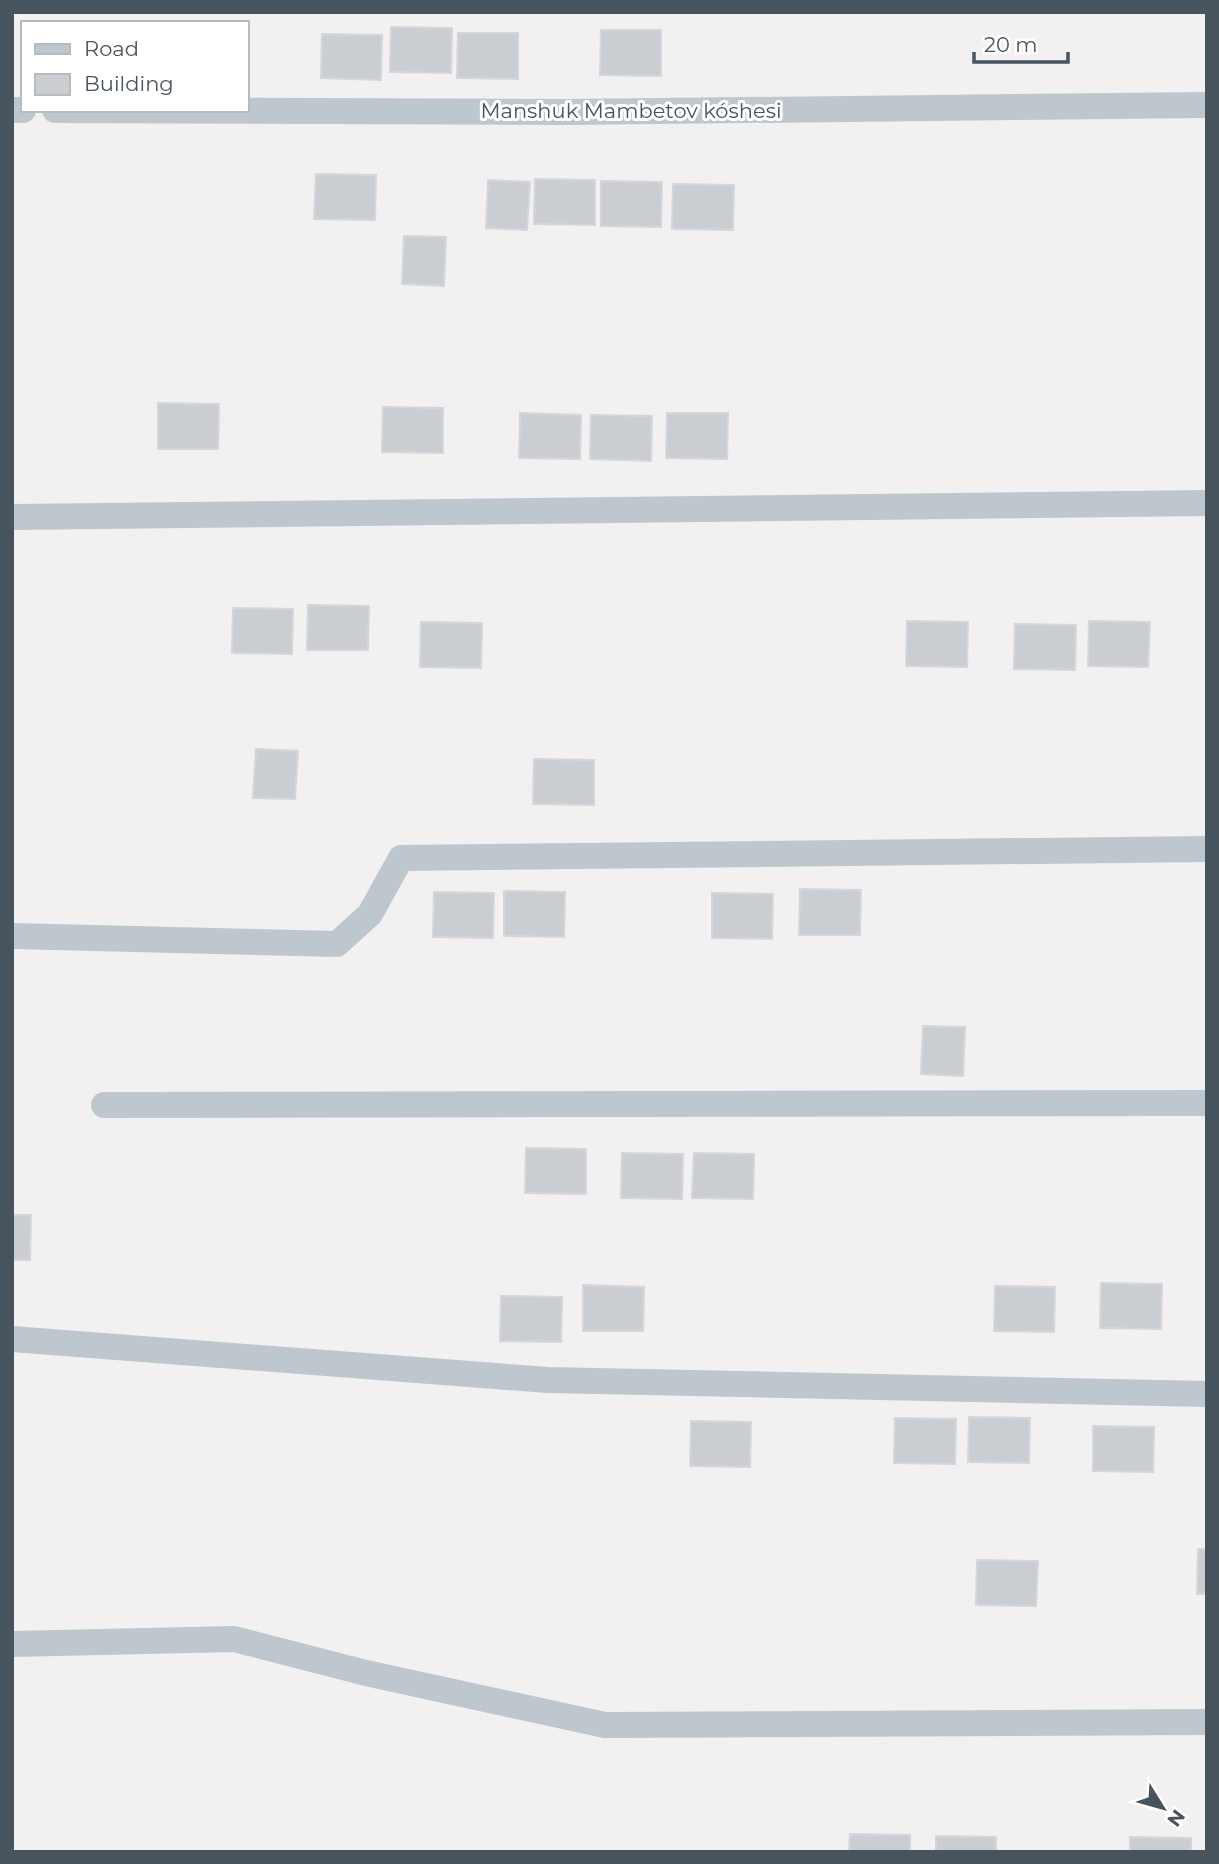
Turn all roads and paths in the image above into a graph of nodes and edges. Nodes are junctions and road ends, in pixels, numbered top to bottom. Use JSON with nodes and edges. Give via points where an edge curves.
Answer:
{"nodes":[{"id":1,"x":1207,"y":105,"type":"edge"},
{"id":2,"x":248,"y":111,"type":"edge"},
{"id":3,"x":1207,"y":503,"type":"edge"},
{"id":4,"x":12,"y":517,"type":"edge"},
{"id":5,"x":1207,"y":849,"type":"edge"},
{"id":6,"x":12,"y":936,"type":"edge"},
{"id":7,"x":1207,"y":1103,"type":"edge"},
{"id":8,"x":104,"y":1105,"type":"dead end"},
{"id":9,"x":12,"y":1339,"type":"edge"},
{"id":10,"x":1207,"y":1394,"type":"edge"},
{"id":11,"x":12,"y":1644,"type":"edge"},
{"id":12,"x":1207,"y":1722,"type":"edge"}],
"edges":[{"from":1,"to":2,"type":"street","name":"Manshuk Mambetov kóshesi"},
{"from":3,"to":4,"type":"street"},
{"from":5,"to":6,"type":"street","via":[[401,858],[370,914],[337,944]]},
{"from":7,"to":8,"type":"street"},
{"from":9,"to":10,"type":"street","via":[[548,1380]]},
{"from":11,"to":12,"type":"street","via":[[234,1639],[605,1725]]}]}
